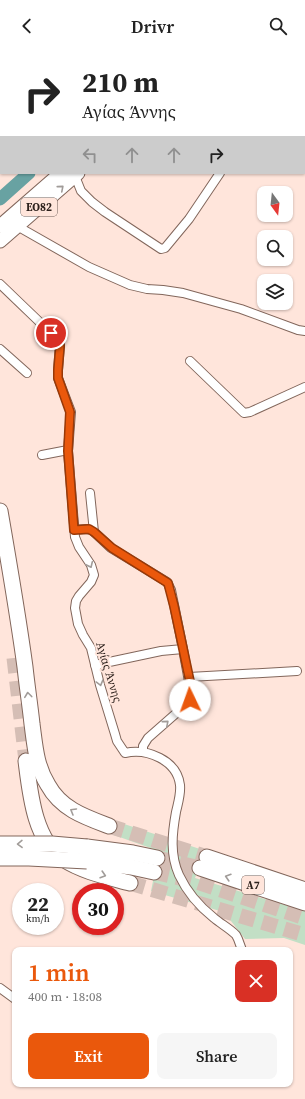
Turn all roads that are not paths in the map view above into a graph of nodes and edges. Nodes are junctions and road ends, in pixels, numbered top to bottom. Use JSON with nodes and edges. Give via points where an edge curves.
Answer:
{"nodes":[{"id":1,"x":60,"y":174,"type":"edge"},
{"id":2,"x":219,"y":174,"type":"edge"},
{"id":3,"x":76,"y":175,"type":"edge"},
{"id":4,"x":0,"y":226,"type":"edge"},
{"id":5,"x":17,"y":226,"type":"junction"},
{"id":6,"x":0,"y":241,"type":"edge"},
{"id":7,"x":0,"y":284,"type":"edge"},
{"id":8,"x":305,"y":331,"type":"edge"},
{"id":9,"x":305,"y":335,"type":"edge"},
{"id":10,"x":0,"y":349,"type":"edge"},
{"id":11,"x":190,"y":362,"type":"dead end"},
{"id":12,"x":27,"y":373,"type":"dead end"},
{"id":13,"x":305,"y":387,"type":"edge"},
{"id":14,"x":68,"y":450,"type":"junction"},
{"id":15,"x":42,"y":455,"type":"dead end"},
{"id":16,"x":90,"y":493,"type":"dead end"},
{"id":17,"x":0,"y":511,"type":"edge"},
{"id":18,"x":74,"y":530,"type":"junction"},
{"id":19,"x":94,"y":532,"type":"junction"},
{"id":20,"x":9,"y":564,"type":"junction"},
{"id":21,"x":183,"y":649,"type":"junction"},
{"id":22,"x":14,"y":658,"type":"tunnel mouth"},
{"id":23,"x":95,"y":665,"type":"junction"},
{"id":24,"x":297,"y":671,"type":"dead end"},
{"id":25,"x":189,"y":677,"type":"junction"},
{"id":26,"x":143,"y":752,"type":"junction"},
{"id":27,"x":26,"y":761,"type":"tunnel mouth"},
{"id":28,"x":109,"y":826,"type":"tunnel mouth"},
{"id":29,"x":0,"y":844,"type":"edge"},
{"id":30,"x":87,"y":854,"type":"junction"},
{"id":31,"x":0,"y":858,"type":"edge"},
{"id":32,"x":155,"y":865,"type":"tunnel mouth"},
{"id":33,"x":130,"y":883,"type":"tunnel mouth"},
{"id":34,"x":305,"y":890,"type":"edge"},
{"id":35,"x":305,"y":902,"type":"edge"},
{"id":36,"x":241,"y":947,"type":"edge"},
{"id":37,"x":0,"y":988,"type":"edge"},
{"id":38,"x":12,"y":997,"type":"edge"}],
"edges":[{"from":1,"to":4,"type":"main road","number":"ΕΟ82"},
{"from":2,"to":3,"type":"street","via":[[190,219],[165,248],[160,250],[92,202],[83,192]]},
{"from":5,"to":3,"type":"main road","number":"ΕΟ82","one_way":true},
{"from":5,"to":6,"type":"main road","number":"ΕΟ82"},
{"from":5,"to":8,"type":"street","via":[[89,267],[130,285],[184,293]]},
{"from":7,"to":14,"type":"street","name":"Αγίας Άννης","via":[[59,343],[58,378],[70,412]]},
{"from":8,"to":9,"type":"street"},
{"from":10,"to":12,"type":"street"},
{"from":11,"to":13,"type":"street","via":[[244,413]]},
{"from":14,"to":15,"type":"street"},
{"from":14,"to":18,"type":"street","name":"Αγίας Άννης"},
{"from":16,"to":19,"type":"street"},
{"from":17,"to":20,"type":"highway"},
{"from":18,"to":19,"type":"street","via":[[89,529]]},
{"from":18,"to":23,"type":"street","name":"Αγίας Άννης","one_way":true,"via":[[78,545],[93,572],[92,579],[77,599],[75,608],[79,627],[91,648]]},
{"from":19,"to":21,"type":"street","via":[[112,548],[168,583]]},
{"from":20,"to":22,"type":"highway"},
{"from":28,"to":20,"type":"highway","one_way":true,"via":[[70,810],[48,786],[40,769],[35,751]]},
{"from":21,"to":23,"type":"street"},
{"from":21,"to":25,"type":"street"},
{"from":23,"to":26,"type":"street","name":"Αγίας Άννης","one_way":true,"via":[[118,743],[125,753]]},
{"from":24,"to":25,"type":"street"},
{"from":26,"to":25,"type":"street","one_way":true,"via":[[143,746],[148,738],[191,699]]},
{"from":26,"to":36,"type":"street","name":"Αγίας Άννης","via":[[158,756],[167,763],[180,785],[172,841],[179,875],[187,890],[202,907],[236,935]]},
{"from":27,"to":33,"type":"highway","one_way":true,"via":[[30,798],[35,816],[54,852],[84,869]]},
{"from":30,"to":29,"type":"highway","one_way":true,"bridge":true,"via":[[52,844]]},
{"from":30,"to":31,"type":"highway","bridge":true},
{"from":30,"to":32,"type":"highway","via":[[131,867]]},
{"from":35,"to":34,"type":"highway","number":"Α7","one_way":true,"via":[[204,863]]},
{"from":37,"to":38,"type":"street"}]}
